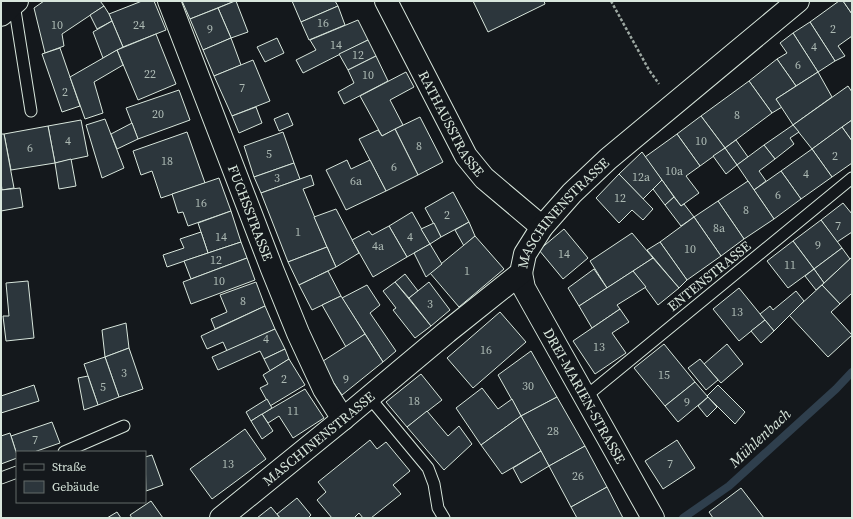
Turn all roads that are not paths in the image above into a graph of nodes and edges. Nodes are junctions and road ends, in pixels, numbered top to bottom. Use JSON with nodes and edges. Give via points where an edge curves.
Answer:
{"nodes":[{"id":1,"x":170,"y":1,"type":"edge"},
{"id":2,"x":386,"y":1,"type":"edge"},
{"id":3,"x":798,"y":1,"type":"edge"},
{"id":4,"x":11,"y":7,"type":"edge"},
{"id":5,"x":31,"y":111,"type":"dead end"},
{"id":6,"x":852,"y":178,"type":"edge"},
{"id":7,"x":542,"y":227,"type":"junction"},
{"id":8,"x":521,"y":273,"type":"junction"},
{"id":9,"x":369,"y":397,"type":"junction"},
{"id":10,"x":585,"y":397,"type":"junction"},
{"id":11,"x":343,"y":419,"type":"junction"},
{"id":12,"x":124,"y":426,"type":"dead end"},
{"id":13,"x":66,"y":451,"type":"edge"},
{"id":14,"x":16,"y":472,"type":"edge"},
{"id":15,"x":1,"y":478,"type":"edge"},
{"id":16,"x":221,"y":518,"type":"edge"},
{"id":17,"x":444,"y":518,"type":"edge"},
{"id":18,"x":653,"y":518,"type":"edge"}],
"edges":[{"from":1,"to":11,"type":"street","name":"FUCHSSTRASSE","via":[[298,333],[324,389]]},
{"from":2,"to":7,"type":"street","name":"RATHAUSSTRASSE","via":[[466,156],[484,178]]},
{"from":3,"to":7,"type":"street","name":"MASCHINENSTRASSE","via":[[602,164]]},
{"from":4,"to":5,"type":"lane"},
{"from":6,"to":10,"type":"lane","name":"ENTENSTRASSE"},
{"from":7,"to":8,"type":"street","name":"MASCHINENSTRASSE","via":[[525,254]]},
{"from":8,"to":9,"type":"street","name":"MASCHINENSTRASSE"},
{"from":8,"to":10,"type":"street","name":"DREI-MARIEN-STRASSE","via":[[524,288]]},
{"from":9,"to":11,"type":"street","name":"MASCHINENSTRASSE"},
{"from":9,"to":17,"type":"lane","via":[[428,468],[438,508]]},
{"from":10,"to":18,"type":"street","name":"DREI-MARIEN-STRASSE"},
{"from":11,"to":16,"type":"street","name":"MASCHINENSTRASSE"},
{"from":12,"to":13,"type":"lane"},
{"from":14,"to":15,"type":"lane"}]}
